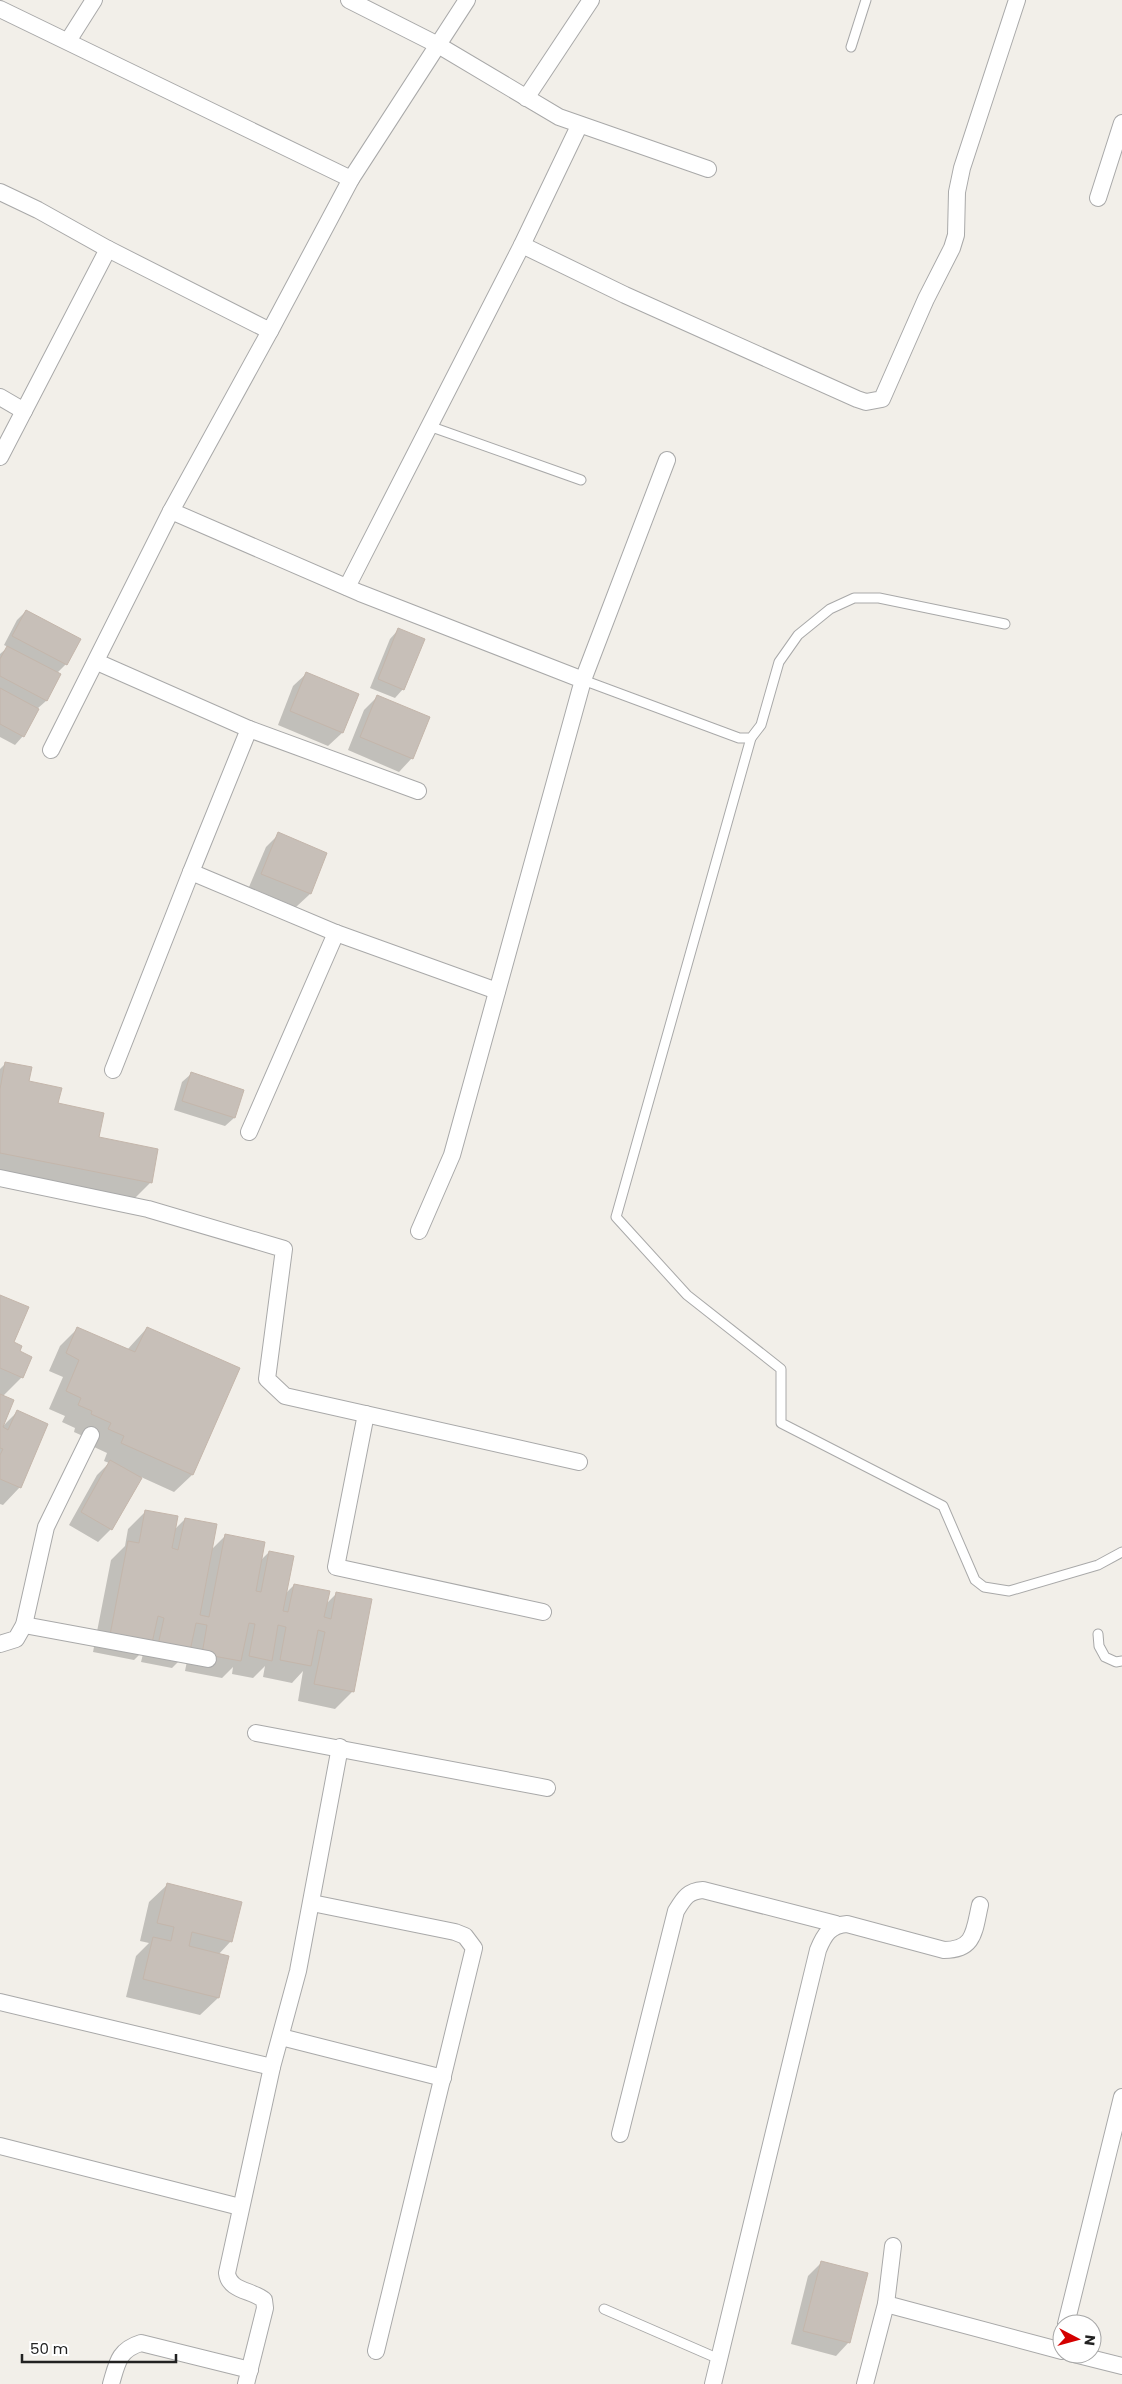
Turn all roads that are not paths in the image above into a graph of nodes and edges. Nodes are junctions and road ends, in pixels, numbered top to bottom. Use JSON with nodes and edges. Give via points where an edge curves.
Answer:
{"nodes":[{"id":1,"x":94,"y":0,"type":"edge"},
{"id":2,"x":349,"y":0,"type":"edge"},
{"id":3,"x":467,"y":0,"type":"edge"},
{"id":4,"x":591,"y":0,"type":"edge"},
{"id":5,"x":866,"y":0,"type":"edge"},
{"id":6,"x":1017,"y":0,"type":"edge"},
{"id":7,"x":0,"y":9,"type":"edge"},
{"id":8,"x":68,"y":41,"type":"junction"},
{"id":9,"x":438,"y":45,"type":"junction"},
{"id":10,"x":851,"y":47,"type":"dead end"},
{"id":11,"x":526,"y":98,"type":"junction"},
{"id":12,"x":1122,"y":123,"type":"edge"},
{"id":13,"x":579,"y":126,"type":"junction"},
{"id":14,"x":708,"y":169,"type":"dead end"},
{"id":15,"x":351,"y":180,"type":"junction"},
{"id":16,"x":0,"y":192,"type":"edge"},
{"id":17,"x":1098,"y":198,"type":"dead end"},
{"id":18,"x":522,"y":245,"type":"junction"},
{"id":19,"x":108,"y":249,"type":"junction"},
{"id":20,"x":270,"y":331,"type":"junction"},
{"id":21,"x":0,"y":397,"type":"edge"},
{"id":22,"x":24,"y":410,"type":"junction"},
{"id":23,"x":429,"y":426,"type":"junction"},
{"id":24,"x":0,"y":457,"type":"edge"},
{"id":25,"x":667,"y":460,"type":"dead end"},
{"id":26,"x":581,"y":480,"type":"dead end"},
{"id":27,"x":171,"y":511,"type":"junction"},
{"id":28,"x":347,"y":587,"type":"junction"},
{"id":29,"x":1005,"y":624,"type":"dead end"},
{"id":30,"x":97,"y":662,"type":"junction"},
{"id":31,"x":583,"y":680,"type":"junction"},
{"id":32,"x":250,"y":729,"type":"junction"},
{"id":33,"x":751,"y":738,"type":"junction"},
{"id":34,"x":51,"y":750,"type":"dead end"},
{"id":35,"x":418,"y":791,"type":"dead end"},
{"id":36,"x":190,"y":872,"type":"junction"},
{"id":37,"x":336,"y":933,"type":"junction"},
{"id":38,"x":497,"y":991,"type":"junction"},
{"id":39,"x":113,"y":1070,"type":"dead end"},
{"id":40,"x":249,"y":1132,"type":"dead end"},
{"id":41,"x":0,"y":1178,"type":"edge"},
{"id":42,"x":419,"y":1232,"type":"dead end"},
{"id":43,"x":366,"y":1414,"type":"junction"},
{"id":44,"x":91,"y":1435,"type":"dead end"},
{"id":45,"x":579,"y":1462,"type":"dead end"},
{"id":46,"x":1122,"y":1552,"type":"edge"},
{"id":47,"x":542,"y":1612,"type":"dead end"},
{"id":48,"x":24,"y":1625,"type":"junction"},
{"id":49,"x":1098,"y":1634,"type":"dead end"},
{"id":50,"x":0,"y":1644,"type":"edge"},
{"id":51,"x":208,"y":1659,"type":"dead end"},
{"id":52,"x":1122,"y":1661,"type":"edge"},
{"id":53,"x":256,"y":1733,"type":"dead end"},
{"id":54,"x":340,"y":1747,"type":"junction"},
{"id":55,"x":547,"y":1788,"type":"dead end"},
{"id":56,"x":312,"y":1902,"type":"junction"},
{"id":57,"x":980,"y":1905,"type":"dead end"},
{"id":58,"x":836,"y":1924,"type":"junction"},
{"id":59,"x":0,"y":2002,"type":"edge"},
{"id":60,"x":281,"y":2037,"type":"junction"},
{"id":61,"x":272,"y":2067,"type":"junction"},
{"id":62,"x":443,"y":2078,"type":"junction"},
{"id":63,"x":1122,"y":2097,"type":"edge"},
{"id":64,"x":620,"y":2134,"type":"dead end"},
{"id":65,"x":0,"y":2146,"type":"edge"},
{"id":66,"x":240,"y":2207,"type":"junction"},
{"id":67,"x":893,"y":2246,"type":"dead end"},
{"id":68,"x":886,"y":2304,"type":"junction"},
{"id":69,"x":604,"y":2309,"type":"dead end"},
{"id":70,"x":1068,"y":2314,"type":"edge"},
{"id":71,"x":1052,"y":2346,"type":"edge"},
{"id":72,"x":376,"y":2351,"type":"dead end"},
{"id":73,"x":719,"y":2358,"type":"junction"},
{"id":74,"x":1102,"y":2360,"type":"edge"},
{"id":75,"x":1122,"y":2366,"type":"edge"},
{"id":76,"x":248,"y":2377,"type":"edge"},
{"id":77,"x":110,"y":2384,"type":"edge"},
{"id":78,"x":713,"y":2384,"type":"edge"},
{"id":79,"x":865,"y":2384,"type":"edge"}],
"edges":[{"from":1,"to":8,"type":"street"},
{"from":2,"to":9,"type":"street"},
{"from":3,"to":9,"type":"street"},
{"from":4,"to":11,"type":"street"},
{"from":5,"to":10,"type":"lane"},
{"from":6,"to":18,"type":"street","via":[[962,168],[954,242],[882,400],[866,402],[857,399]]},
{"from":7,"to":8,"type":"street"},
{"from":8,"to":15,"type":"street"},
{"from":9,"to":11,"type":"street"},
{"from":9,"to":15,"type":"street"},
{"from":11,"to":13,"type":"street"},
{"from":12,"to":17,"type":"street"},
{"from":13,"to":14,"type":"street"},
{"from":13,"to":18,"type":"street"},
{"from":15,"to":20,"type":"street"},
{"from":16,"to":19,"type":"street"},
{"from":18,"to":23,"type":"street"},
{"from":19,"to":20,"type":"street"},
{"from":19,"to":22,"type":"street"},
{"from":20,"to":27,"type":"street"},
{"from":21,"to":22,"type":"street"},
{"from":22,"to":24,"type":"street"},
{"from":23,"to":26,"type":"lane"},
{"from":23,"to":28,"type":"street"},
{"from":25,"to":31,"type":"street"},
{"from":27,"to":28,"type":"street"},
{"from":27,"to":30,"type":"street"},
{"from":28,"to":31,"type":"street"},
{"from":29,"to":33,"type":"lane","via":[[879,598],[854,598],[830,609],[798,635],[779,662],[761,726]]},
{"from":30,"to":32,"type":"street"},
{"from":30,"to":34,"type":"street"},
{"from":31,"to":33,"type":"lane","via":[[739,738]]},
{"from":31,"to":38,"type":"street"},
{"from":32,"to":35,"type":"street"},
{"from":32,"to":36,"type":"street"},
{"from":33,"to":46,"type":"lane","via":[[616,1217],[687,1295],[781,1369],[781,1423],[943,1506],[975,1580],[984,1586],[1009,1591],[1098,1565]]},
{"from":36,"to":37,"type":"street"},
{"from":36,"to":39,"type":"street"},
{"from":37,"to":38,"type":"street"},
{"from":37,"to":40,"type":"street"},
{"from":38,"to":42,"type":"street","via":[[452,1156]]},
{"from":41,"to":43,"type":"street","via":[[148,1209],[284,1249],[267,1379],[285,1396]]},
{"from":43,"to":45,"type":"street"},
{"from":43,"to":47,"type":"street","via":[[336,1567]]},
{"from":44,"to":48,"type":"street","via":[[46,1527]]},
{"from":48,"to":50,"type":"street","via":[[16,1639]]},
{"from":48,"to":51,"type":"street"},
{"from":49,"to":52,"type":"lane","via":[[1099,1646],[1105,1657]]},
{"from":53,"to":54,"type":"street"},
{"from":54,"to":55,"type":"street"},
{"from":54,"to":56,"type":"street"},
{"from":56,"to":60,"type":"street"},
{"from":56,"to":62,"type":"street","via":[[455,1932],[471,1942],[473,1956]]},
{"from":57,"to":58,"type":"street","via":[[974,1932],[968,1944],[958,1950],[944,1950],[847,1924]]},
{"from":58,"to":64,"type":"street","via":[[703,1890],[691,1891],[676,1911]]},
{"from":58,"to":73,"type":"street","via":[[824,1935],[818,1950]]},
{"from":59,"to":61,"type":"street"},
{"from":60,"to":61,"type":"street"},
{"from":60,"to":62,"type":"street"},
{"from":61,"to":66,"type":"street"},
{"from":62,"to":72,"type":"street"},
{"from":63,"to":70,"type":"street"},
{"from":65,"to":66,"type":"street"},
{"from":66,"to":76,"type":"street","via":[[228,2280],[233,2286],[259,2295],[265,2308]]},
{"from":67,"to":68,"type":"street"},
{"from":68,"to":71,"type":"street"},
{"from":68,"to":79,"type":"street"},
{"from":69,"to":73,"type":"lane"},
{"from":73,"to":78,"type":"street"},
{"from":74,"to":75,"type":"street"},
{"from":76,"to":77,"type":"street","via":[[141,2343],[128,2347],[119,2359]]}]}
